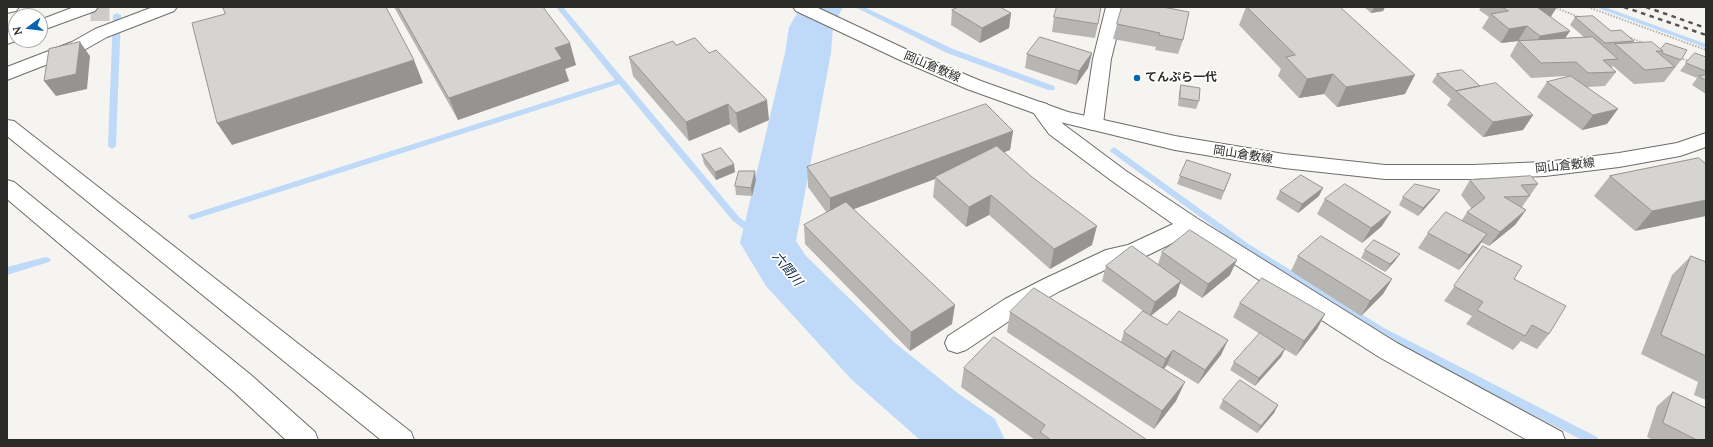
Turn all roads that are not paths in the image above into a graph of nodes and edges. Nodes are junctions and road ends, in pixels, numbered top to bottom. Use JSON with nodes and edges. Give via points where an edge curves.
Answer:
{"nodes":[{"id":1,"x":10,"y":7,"type":"edge"},
{"id":2,"x":89,"y":7,"type":"edge"},
{"id":3,"x":168,"y":7,"type":"edge"},
{"id":4,"x":802,"y":7,"type":"edge"},
{"id":5,"x":1115,"y":7,"type":"edge"},
{"id":6,"x":7,"y":8,"type":"edge"},
{"id":7,"x":48,"y":23,"type":"edge"},
{"id":8,"x":7,"y":74,"type":"edge"},
{"id":9,"x":1040,"y":108,"type":"junction"},
{"id":10,"x":1093,"y":124,"type":"junction"},
{"id":11,"x":7,"y":126,"type":"edge"},
{"id":12,"x":1706,"y":140,"type":"edge"},
{"id":13,"x":7,"y":187,"type":"edge"},
{"id":14,"x":1190,"y":225,"type":"junction"},
{"id":15,"x":957,"y":343,"type":"dead end"},
{"id":16,"x":305,"y":440,"type":"edge"},
{"id":17,"x":401,"y":440,"type":"edge"},
{"id":18,"x":1552,"y":440,"type":"edge"}],
"edges":[{"from":1,"to":6,"type":"main road"},
{"from":2,"to":7,"type":"main road"},
{"from":3,"to":8,"type":"main road","via":[[129,22],[98,30],[78,46]]},
{"from":4,"to":9,"type":"main road","name":"岡山倉敷線","via":[[908,58]]},
{"from":5,"to":10,"type":"main road","via":[[1102,59]]},
{"from":9,"to":10,"type":"main road","name":"岡山倉敷線"},
{"from":9,"to":14,"type":"main road","via":[[1056,129]]},
{"from":10,"to":12,"type":"main road","name":"岡山倉敷線","via":[[1175,143],[1284,162],[1385,172],[1545,169],[1619,160],[1680,149]]},
{"from":11,"to":17,"type":"main road"},
{"from":13,"to":16,"type":"main road","via":[[242,383]]},
{"from":14,"to":15,"type":"main road","via":[[1132,253],[1114,256],[1052,285],[1013,306]]},
{"from":14,"to":18,"type":"main road","via":[[1388,350]]}]}
